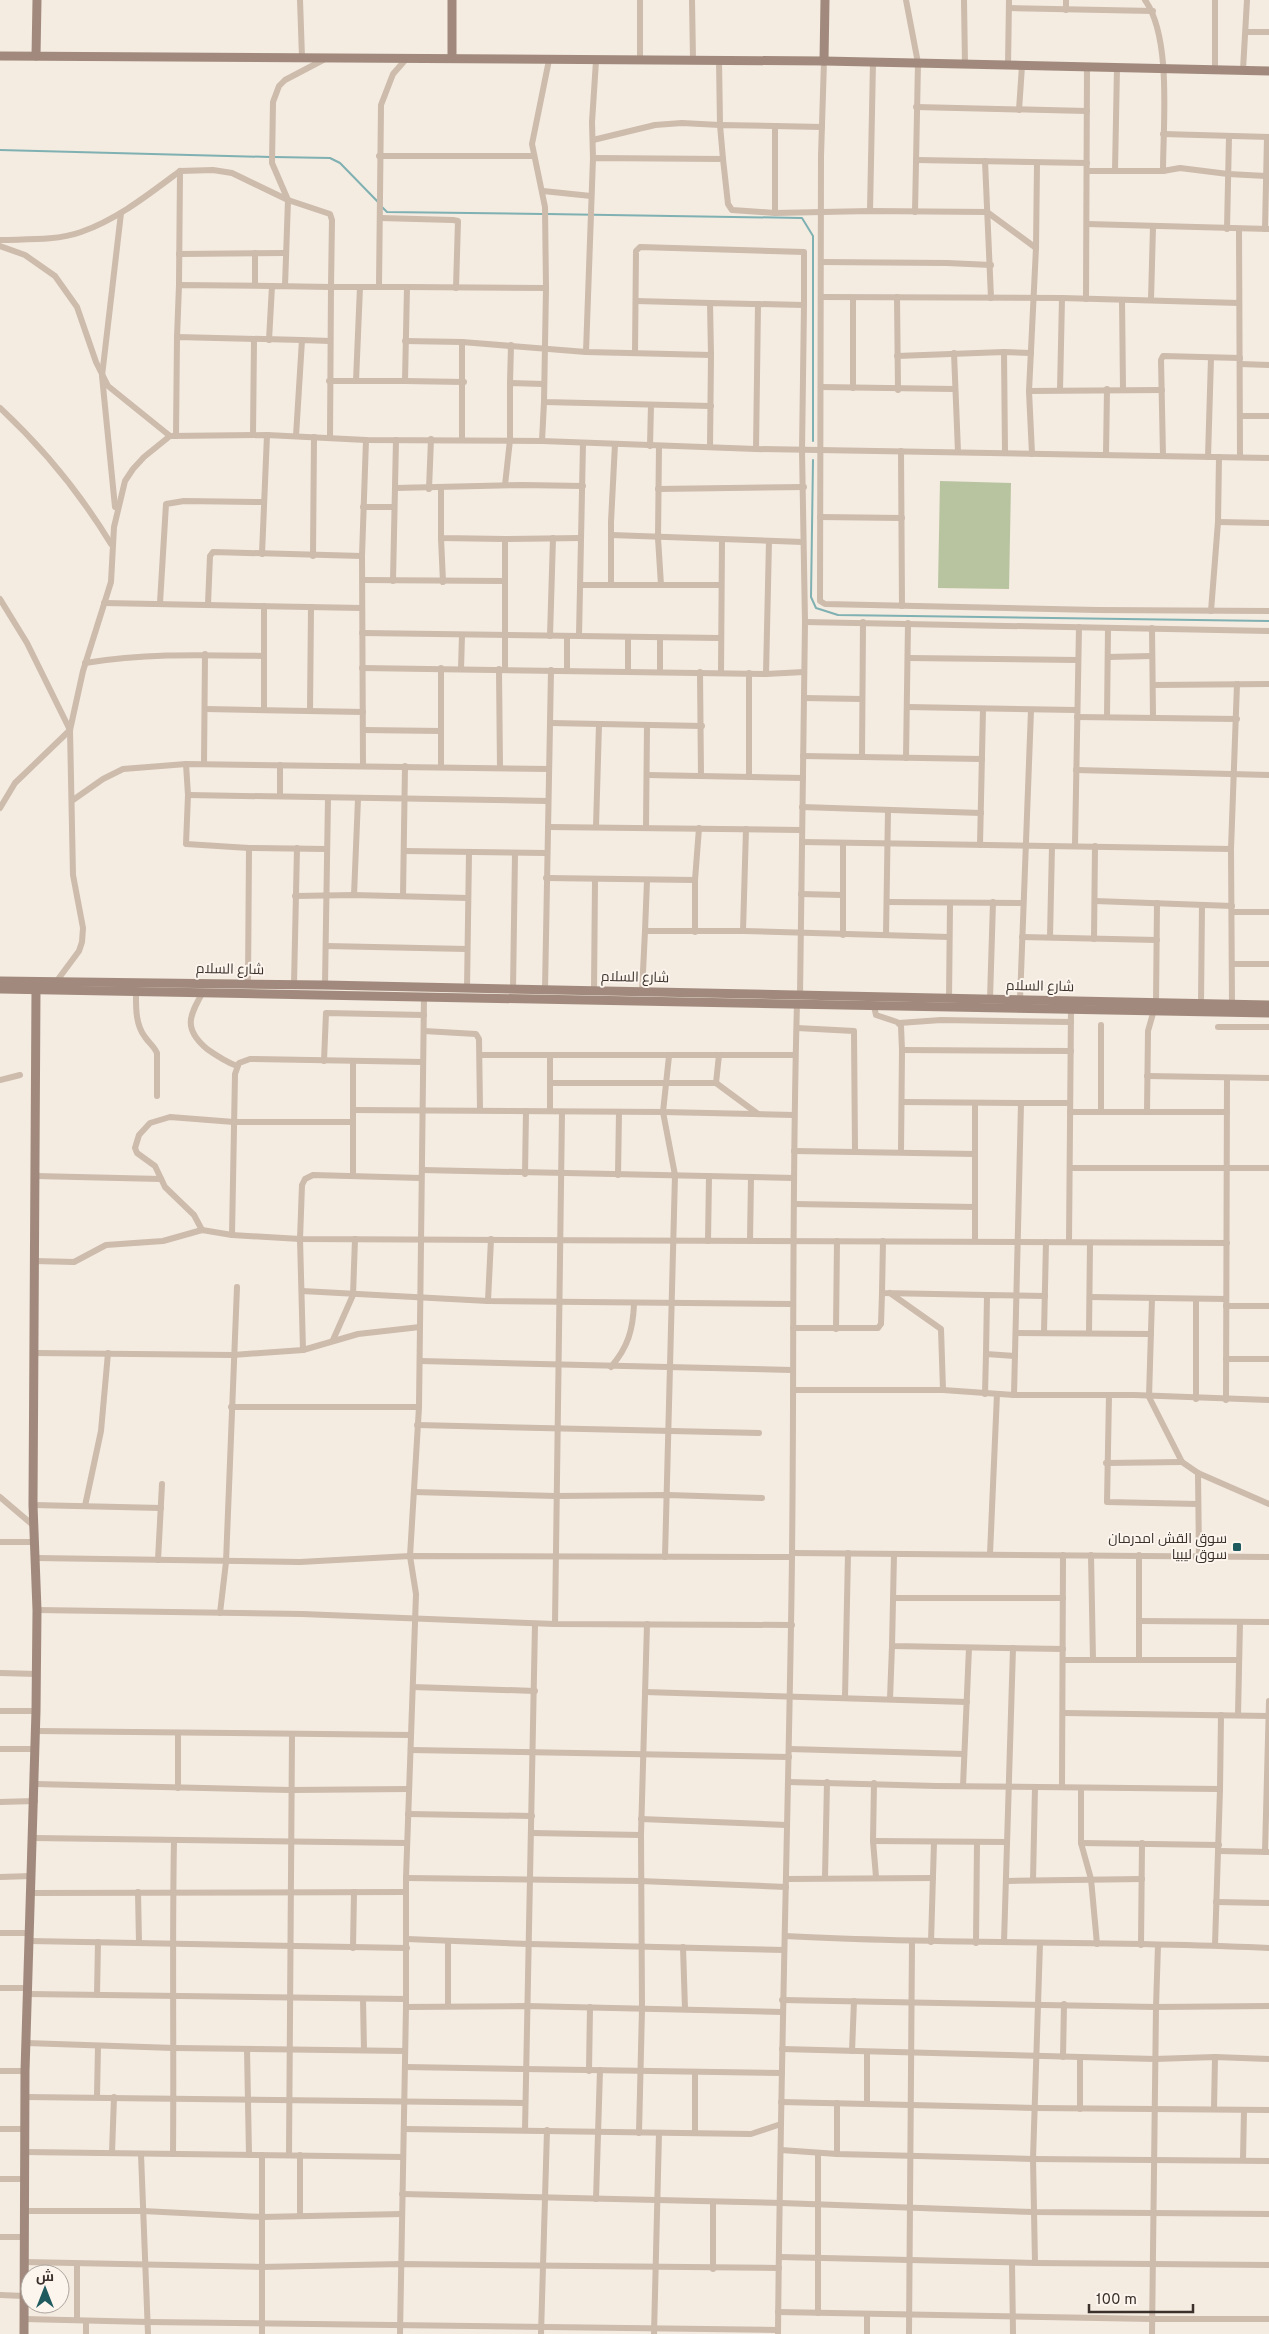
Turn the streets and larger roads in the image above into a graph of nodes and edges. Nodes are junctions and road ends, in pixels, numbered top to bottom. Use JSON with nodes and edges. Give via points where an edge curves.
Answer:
{"nodes":[{"id":1,"x":37,"y":0,"type":"edge"},
{"id":2,"x":300,"y":0,"type":"edge"},
{"id":3,"x":452,"y":0,"type":"edge"},
{"id":4,"x":640,"y":0,"type":"edge"},
{"id":5,"x":692,"y":0,"type":"edge"},
{"id":6,"x":825,"y":0,"type":"edge"},
{"id":7,"x":906,"y":0,"type":"edge"},
{"id":8,"x":964,"y":0,"type":"edge"},
{"id":9,"x":1009,"y":0,"type":"edge"},
{"id":10,"x":1037,"y":0,"type":"edge"},
{"id":11,"x":1066,"y":0,"type":"edge"},
{"id":12,"x":1146,"y":0,"type":"edge"},
{"id":13,"x":1215,"y":0,"type":"edge"},
{"id":14,"x":1247,"y":0,"type":"edge"},
{"id":15,"x":1009,"y":8,"type":"junction"},
{"id":16,"x":1037,"y":8,"type":"junction"},
{"id":17,"x":1066,"y":10,"type":"junction"},
{"id":18,"x":1153,"y":11,"type":"junction"},
{"id":19,"x":1246,"y":32,"type":"junction"},
{"id":20,"x":1269,"y":32,"type":"edge"},
{"id":21,"x":0,"y":56,"type":"edge"},
{"id":22,"x":36,"y":56,"type":"junction"},
{"id":23,"x":302,"y":56,"type":"junction"},
{"id":24,"x":329,"y":57,"type":"junction"},
{"id":25,"x":408,"y":57,"type":"junction"},
{"id":26,"x":452,"y":58,"type":"junction"},
{"id":27,"x":549,"y":60,"type":"junction"},
{"id":28,"x":640,"y":60,"type":"junction"},
{"id":29,"x":693,"y":60,"type":"junction"},
{"id":30,"x":719,"y":60,"type":"junction"},
{"id":31,"x":824,"y":60,"type":"junction"},
{"id":32,"x":596,"y":61,"type":"junction"},
{"id":33,"x":873,"y":62,"type":"junction"},
{"id":34,"x":918,"y":63,"type":"junction"},
{"id":35,"x":965,"y":65,"type":"junction"},
{"id":36,"x":1008,"y":66,"type":"junction"},
{"id":37,"x":1022,"y":66,"type":"junction"},
{"id":38,"x":1087,"y":67,"type":"junction"},
{"id":39,"x":1117,"y":67,"type":"junction"},
{"id":40,"x":1163,"y":68,"type":"junction"},
{"id":41,"x":1215,"y":70,"type":"junction"},
{"id":42,"x":1244,"y":70,"type":"junction"},
{"id":43,"x":1269,"y":71,"type":"edge"},
{"id":44,"x":916,"y":108,"type":"junction"},
{"id":45,"x":1019,"y":110,"type":"junction"},
{"id":46,"x":1087,"y":111,"type":"junction"},
{"id":47,"x":720,"y":125,"type":"junction"},
{"id":48,"x":775,"y":126,"type":"junction"},
{"id":49,"x":822,"y":127,"type":"junction"},
{"id":50,"x":1163,"y":134,"type":"junction"},
{"id":51,"x":1229,"y":136,"type":"junction"},
{"id":52,"x":1268,"y":137,"type":"edge"},
{"id":53,"x":593,"y":140,"type":"junction"},
{"id":54,"x":379,"y":156,"type":"junction"},
{"id":55,"x":534,"y":156,"type":"junction"},
{"id":56,"x":593,"y":158,"type":"junction"},
{"id":57,"x":723,"y":159,"type":"junction"},
{"id":58,"x":916,"y":160,"type":"junction"},
{"id":59,"x":984,"y":162,"type":"junction"},
{"id":60,"x":1038,"y":163,"type":"junction"},
{"id":61,"x":1087,"y":167,"type":"junction"},
{"id":62,"x":180,"y":171,"type":"junction"},
{"id":63,"x":1116,"y":171,"type":"junction"},
{"id":64,"x":1163,"y":171,"type":"junction"},
{"id":65,"x":1228,"y":174,"type":"junction"},
{"id":66,"x":1266,"y":176,"type":"junction"},
{"id":67,"x":543,"y":191,"type":"junction"},
{"id":68,"x":592,"y":196,"type":"junction"},
{"id":69,"x":288,"y":200,"type":"junction"},
{"id":70,"x":870,"y":211,"type":"junction"},
{"id":71,"x":121,"y":212,"type":"junction"},
{"id":72,"x":915,"y":212,"type":"junction"},
{"id":73,"x":987,"y":212,"type":"junction"},
{"id":74,"x":775,"y":213,"type":"junction"},
{"id":75,"x":821,"y":213,"type":"junction"},
{"id":76,"x":380,"y":218,"type":"junction"},
{"id":77,"x":1087,"y":224,"type":"junction"},
{"id":78,"x":1153,"y":227,"type":"junction"},
{"id":79,"x":1227,"y":229,"type":"junction"},
{"id":80,"x":1239,"y":229,"type":"junction"},
{"id":81,"x":1267,"y":229,"type":"edge"},
{"id":82,"x":0,"y":240,"type":"edge"},
{"id":83,"x":0,"y":246,"type":"edge"},
{"id":84,"x":1036,"y":248,"type":"junction"},
{"id":85,"x":255,"y":253,"type":"junction"},
{"id":86,"x":285,"y":253,"type":"junction"},
{"id":87,"x":179,"y":254,"type":"junction"},
{"id":88,"x":821,"y":262,"type":"junction"},
{"id":89,"x":990,"y":266,"type":"junction"},
{"id":90,"x":179,"y":285,"type":"junction"},
{"id":91,"x":255,"y":286,"type":"junction"},
{"id":92,"x":272,"y":286,"type":"junction"},
{"id":93,"x":285,"y":286,"type":"junction"},
{"id":94,"x":331,"y":286,"type":"junction"},
{"id":95,"x":360,"y":287,"type":"junction"},
{"id":96,"x":379,"y":287,"type":"junction"},
{"id":97,"x":407,"y":287,"type":"junction"},
{"id":98,"x":456,"y":288,"type":"junction"},
{"id":99,"x":546,"y":288,"type":"junction"},
{"id":100,"x":821,"y":297,"type":"junction"},
{"id":101,"x":897,"y":297,"type":"junction"},
{"id":102,"x":853,"y":298,"type":"junction"},
{"id":103,"x":991,"y":298,"type":"junction"},
{"id":104,"x":1062,"y":298,"type":"junction"},
{"id":105,"x":1033,"y":299,"type":"junction"},
{"id":106,"x":1086,"y":299,"type":"junction"},
{"id":107,"x":1122,"y":300,"type":"junction"},
{"id":108,"x":1151,"y":300,"type":"junction"},
{"id":109,"x":636,"y":301,"type":"junction"},
{"id":110,"x":710,"y":303,"type":"junction"},
{"id":111,"x":1240,"y":303,"type":"junction"},
{"id":112,"x":758,"y":304,"type":"junction"},
{"id":113,"x":804,"y":305,"type":"junction"},
{"id":114,"x":177,"y":338,"type":"junction"},
{"id":115,"x":254,"y":340,"type":"junction"},
{"id":116,"x":269,"y":340,"type":"junction"},
{"id":117,"x":302,"y":340,"type":"junction"},
{"id":118,"x":330,"y":341,"type":"junction"},
{"id":119,"x":406,"y":341,"type":"junction"},
{"id":120,"x":462,"y":342,"type":"junction"},
{"id":121,"x":511,"y":346,"type":"junction"},
{"id":122,"x":545,"y":349,"type":"junction"},
{"id":123,"x":586,"y":352,"type":"junction"},
{"id":124,"x":1004,"y":352,"type":"junction"},
{"id":125,"x":635,"y":353,"type":"junction"},
{"id":126,"x":1031,"y":353,"type":"junction"},
{"id":127,"x":954,"y":354,"type":"junction"},
{"id":128,"x":711,"y":356,"type":"junction"},
{"id":129,"x":897,"y":356,"type":"junction"},
{"id":130,"x":1210,"y":358,"type":"junction"},
{"id":131,"x":1240,"y":361,"type":"junction"},
{"id":132,"x":1269,"y":365,"type":"edge"},
{"id":133,"x":102,"y":376,"type":"junction"},
{"id":134,"x":330,"y":381,"type":"junction"},
{"id":135,"x":356,"y":381,"type":"junction"},
{"id":136,"x":405,"y":381,"type":"junction"},
{"id":137,"x":464,"y":382,"type":"junction"},
{"id":138,"x":510,"y":383,"type":"junction"},
{"id":139,"x":544,"y":384,"type":"junction"},
{"id":140,"x":821,"y":387,"type":"junction"},
{"id":141,"x":853,"y":388,"type":"junction"},
{"id":142,"x":898,"y":390,"type":"junction"},
{"id":143,"x":954,"y":390,"type":"junction"},
{"id":144,"x":1060,"y":390,"type":"junction"},
{"id":145,"x":1107,"y":390,"type":"junction"},
{"id":146,"x":1123,"y":390,"type":"junction"},
{"id":147,"x":1162,"y":390,"type":"junction"},
{"id":148,"x":1029,"y":391,"type":"junction"},
{"id":149,"x":544,"y":402,"type":"junction"},
{"id":150,"x":651,"y":405,"type":"junction"},
{"id":151,"x":711,"y":406,"type":"junction"},
{"id":152,"x":0,"y":408,"type":"edge"},
{"id":153,"x":1240,"y":416,"type":"junction"},
{"id":154,"x":1269,"y":416,"type":"edge"},
{"id":155,"x":253,"y":435,"type":"junction"},
{"id":156,"x":267,"y":435,"type":"junction"},
{"id":157,"x":173,"y":436,"type":"junction"},
{"id":158,"x":296,"y":436,"type":"junction"},
{"id":159,"x":314,"y":437,"type":"junction"},
{"id":160,"x":330,"y":438,"type":"junction"},
{"id":161,"x":366,"y":440,"type":"junction"},
{"id":162,"x":396,"y":440,"type":"junction"},
{"id":163,"x":430,"y":440,"type":"junction"},
{"id":164,"x":462,"y":440,"type":"junction"},
{"id":165,"x":510,"y":440,"type":"junction"},
{"id":166,"x":542,"y":441,"type":"junction"},
{"id":167,"x":582,"y":443,"type":"junction"},
{"id":168,"x":615,"y":444,"type":"junction"},
{"id":169,"x":650,"y":446,"type":"junction"},
{"id":170,"x":659,"y":446,"type":"junction"},
{"id":171,"x":710,"y":447,"type":"junction"},
{"id":172,"x":756,"y":448,"type":"junction"},
{"id":173,"x":802,"y":450,"type":"junction"},
{"id":174,"x":820,"y":450,"type":"junction"},
{"id":175,"x":901,"y":451,"type":"junction"},
{"id":176,"x":958,"y":452,"type":"junction"},
{"id":177,"x":1005,"y":453,"type":"junction"},
{"id":178,"x":1032,"y":454,"type":"junction"},
{"id":179,"x":1106,"y":454,"type":"junction"},
{"id":180,"x":1164,"y":456,"type":"junction"},
{"id":181,"x":1208,"y":457,"type":"junction"},
{"id":182,"x":1219,"y":457,"type":"junction"},
{"id":183,"x":1240,"y":457,"type":"junction"},
{"id":184,"x":1269,"y":458,"type":"edge"},
{"id":185,"x":505,"y":485,"type":"junction"},
{"id":186,"x":583,"y":486,"type":"junction"},
{"id":187,"x":804,"y":487,"type":"junction"},
{"id":188,"x":395,"y":488,"type":"junction"},
{"id":189,"x":441,"y":488,"type":"junction"},
{"id":190,"x":428,"y":489,"type":"junction"},
{"id":191,"x":658,"y":489,"type":"junction"},
{"id":192,"x":263,"y":502,"type":"junction"},
{"id":193,"x":363,"y":507,"type":"junction"},
{"id":194,"x":394,"y":507,"type":"junction"},
{"id":195,"x":116,"y":516,"type":"junction"},
{"id":196,"x":820,"y":517,"type":"junction"},
{"id":197,"x":902,"y":518,"type":"junction"},
{"id":198,"x":1218,"y":522,"type":"junction"},
{"id":199,"x":1269,"y":522,"type":"edge"},
{"id":200,"x":611,"y":535,"type":"junction"},
{"id":201,"x":441,"y":538,"type":"junction"},
{"id":202,"x":553,"y":538,"type":"junction"},
{"id":203,"x":581,"y":538,"type":"junction"},
{"id":204,"x":658,"y":538,"type":"junction"},
{"id":205,"x":504,"y":539,"type":"junction"},
{"id":206,"x":722,"y":540,"type":"junction"},
{"id":207,"x":769,"y":541,"type":"junction"},
{"id":208,"x":804,"y":542,"type":"junction"},
{"id":209,"x":112,"y":544,"type":"junction"},
{"id":210,"x":262,"y":554,"type":"junction"},
{"id":211,"x":313,"y":556,"type":"junction"},
{"id":212,"x":362,"y":556,"type":"junction"},
{"id":213,"x":363,"y":580,"type":"junction"},
{"id":214,"x":393,"y":581,"type":"junction"},
{"id":215,"x":443,"y":582,"type":"junction"},
{"id":216,"x":504,"y":582,"type":"junction"},
{"id":217,"x":580,"y":585,"type":"junction"},
{"id":218,"x":611,"y":585,"type":"junction"},
{"id":219,"x":661,"y":585,"type":"junction"},
{"id":220,"x":721,"y":586,"type":"junction"},
{"id":221,"x":0,"y":599,"type":"edge"},
{"id":222,"x":104,"y":603,"type":"junction"},
{"id":223,"x":160,"y":603,"type":"junction"},
{"id":224,"x":208,"y":604,"type":"junction"},
{"id":225,"x":264,"y":606,"type":"junction"},
{"id":226,"x":902,"y":606,"type":"junction"},
{"id":227,"x":311,"y":607,"type":"junction"},
{"id":228,"x":362,"y":608,"type":"junction"},
{"id":229,"x":1211,"y":611,"type":"junction"},
{"id":230,"x":1269,"y":611,"type":"edge"},
{"id":231,"x":805,"y":622,"type":"junction"},
{"id":232,"x":863,"y":622,"type":"junction"},
{"id":233,"x":908,"y":623,"type":"junction"},
{"id":234,"x":1079,"y":627,"type":"junction"},
{"id":235,"x":1108,"y":628,"type":"junction"},
{"id":236,"x":1152,"y":628,"type":"junction"},
{"id":237,"x":1269,"y":631,"type":"edge"},
{"id":238,"x":362,"y":632,"type":"junction"},
{"id":239,"x":462,"y":635,"type":"junction"},
{"id":240,"x":504,"y":636,"type":"junction"},
{"id":241,"x":550,"y":636,"type":"junction"},
{"id":242,"x":567,"y":636,"type":"junction"},
{"id":243,"x":579,"y":636,"type":"junction"},
{"id":244,"x":628,"y":637,"type":"junction"},
{"id":245,"x":660,"y":638,"type":"junction"},
{"id":246,"x":720,"y":638,"type":"junction"},
{"id":247,"x":206,"y":654,"type":"junction"},
{"id":248,"x":264,"y":656,"type":"junction"},
{"id":249,"x":1152,"y":656,"type":"junction"},
{"id":250,"x":1108,"y":657,"type":"junction"},
{"id":251,"x":908,"y":658,"type":"junction"},
{"id":252,"x":1078,"y":660,"type":"junction"},
{"id":253,"x":85,"y":663,"type":"junction"},
{"id":254,"x":362,"y":668,"type":"junction"},
{"id":255,"x":441,"y":668,"type":"junction"},
{"id":256,"x":461,"y":669,"type":"junction"},
{"id":257,"x":502,"y":669,"type":"junction"},
{"id":258,"x":566,"y":669,"type":"junction"},
{"id":259,"x":551,"y":670,"type":"junction"},
{"id":260,"x":628,"y":670,"type":"junction"},
{"id":261,"x":660,"y":671,"type":"junction"},
{"id":262,"x":700,"y":672,"type":"junction"},
{"id":263,"x":804,"y":672,"type":"junction"},
{"id":264,"x":721,"y":673,"type":"junction"},
{"id":265,"x":749,"y":673,"type":"junction"},
{"id":266,"x":766,"y":674,"type":"junction"},
{"id":267,"x":1237,"y":684,"type":"junction"},
{"id":268,"x":1269,"y":684,"type":"edge"},
{"id":269,"x":1153,"y":685,"type":"junction"},
{"id":270,"x":804,"y":698,"type":"junction"},
{"id":271,"x":862,"y":699,"type":"junction"},
{"id":272,"x":907,"y":707,"type":"junction"},
{"id":273,"x":206,"y":709,"type":"junction"},
{"id":274,"x":983,"y":709,"type":"junction"},
{"id":275,"x":264,"y":710,"type":"junction"},
{"id":276,"x":1031,"y":710,"type":"junction"},
{"id":277,"x":1076,"y":710,"type":"junction"},
{"id":278,"x":310,"y":711,"type":"junction"},
{"id":279,"x":363,"y":712,"type":"junction"},
{"id":280,"x":1153,"y":717,"type":"junction"},
{"id":281,"x":1077,"y":718,"type":"junction"},
{"id":282,"x":1107,"y":718,"type":"junction"},
{"id":283,"x":1237,"y":719,"type":"junction"},
{"id":284,"x":550,"y":723,"type":"junction"},
{"id":285,"x":599,"y":724,"type":"junction"},
{"id":286,"x":647,"y":726,"type":"junction"},
{"id":287,"x":702,"y":726,"type":"junction"},
{"id":288,"x":70,"y":730,"type":"junction"},
{"id":289,"x":363,"y":730,"type":"junction"},
{"id":290,"x":441,"y":731,"type":"junction"},
{"id":291,"x":803,"y":756,"type":"junction"},
{"id":292,"x":862,"y":757,"type":"junction"},
{"id":293,"x":906,"y":758,"type":"junction"},
{"id":294,"x":982,"y":759,"type":"junction"},
{"id":295,"x":186,"y":764,"type":"junction"},
{"id":296,"x":204,"y":764,"type":"junction"},
{"id":297,"x":280,"y":765,"type":"junction"},
{"id":298,"x":363,"y":766,"type":"junction"},
{"id":299,"x":405,"y":766,"type":"junction"},
{"id":300,"x":441,"y":767,"type":"junction"},
{"id":301,"x":500,"y":768,"type":"junction"},
{"id":302,"x":549,"y":769,"type":"junction"},
{"id":303,"x":1076,"y":770,"type":"junction"},
{"id":304,"x":646,"y":775,"type":"junction"},
{"id":305,"x":1233,"y":775,"type":"junction"},
{"id":306,"x":1269,"y":775,"type":"edge"},
{"id":307,"x":701,"y":776,"type":"junction"},
{"id":308,"x":750,"y":777,"type":"junction"},
{"id":309,"x":803,"y":778,"type":"junction"},
{"id":310,"x":188,"y":795,"type":"junction"},
{"id":311,"x":280,"y":796,"type":"junction"},
{"id":312,"x":328,"y":798,"type":"junction"},
{"id":313,"x":358,"y":799,"type":"junction"},
{"id":314,"x":73,"y":800,"type":"junction"},
{"id":315,"x":405,"y":800,"type":"junction"},
{"id":316,"x":548,"y":801,"type":"junction"},
{"id":317,"x":0,"y":808,"type":"edge"},
{"id":318,"x":802,"y":808,"type":"junction"},
{"id":319,"x":888,"y":810,"type":"junction"},
{"id":320,"x":980,"y":813,"type":"junction"},
{"id":321,"x":548,"y":827,"type":"junction"},
{"id":322,"x":596,"y":827,"type":"junction"},
{"id":323,"x":646,"y":828,"type":"junction"},
{"id":324,"x":699,"y":828,"type":"junction"},
{"id":325,"x":746,"y":828,"type":"junction"},
{"id":326,"x":802,"y":830,"type":"junction"},
{"id":327,"x":802,"y":842,"type":"junction"},
{"id":328,"x":843,"y":844,"type":"junction"},
{"id":329,"x":888,"y":844,"type":"junction"},
{"id":330,"x":980,"y":845,"type":"junction"},
{"id":331,"x":1075,"y":845,"type":"junction"},
{"id":332,"x":1025,"y":846,"type":"junction"},
{"id":333,"x":1052,"y":846,"type":"junction"},
{"id":334,"x":1095,"y":846,"type":"junction"},
{"id":335,"x":249,"y":848,"type":"junction"},
{"id":336,"x":297,"y":848,"type":"junction"},
{"id":337,"x":326,"y":848,"type":"junction"},
{"id":338,"x":1232,"y":849,"type":"junction"},
{"id":339,"x":404,"y":851,"type":"junction"},
{"id":340,"x":469,"y":852,"type":"junction"},
{"id":341,"x":515,"y":853,"type":"junction"},
{"id":342,"x":546,"y":853,"type":"junction"},
{"id":343,"x":546,"y":878,"type":"junction"},
{"id":344,"x":595,"y":880,"type":"junction"},
{"id":345,"x":695,"y":880,"type":"junction"},
{"id":346,"x":647,"y":881,"type":"junction"},
{"id":347,"x":801,"y":894,"type":"junction"},
{"id":348,"x":354,"y":895,"type":"junction"},
{"id":349,"x":842,"y":895,"type":"junction"},
{"id":350,"x":295,"y":896,"type":"junction"},
{"id":351,"x":326,"y":896,"type":"junction"},
{"id":352,"x":403,"y":896,"type":"junction"},
{"id":353,"x":468,"y":898,"type":"junction"},
{"id":354,"x":1095,"y":901,"type":"junction"},
{"id":355,"x":887,"y":902,"type":"junction"},
{"id":356,"x":992,"y":902,"type":"junction"},
{"id":357,"x":1023,"y":903,"type":"junction"},
{"id":358,"x":1158,"y":903,"type":"junction"},
{"id":359,"x":950,"y":904,"type":"junction"},
{"id":360,"x":1202,"y":905,"type":"junction"},
{"id":361,"x":1233,"y":909,"type":"junction"},
{"id":362,"x":1269,"y":912,"type":"edge"},
{"id":363,"x":645,"y":931,"type":"junction"},
{"id":364,"x":743,"y":931,"type":"junction"},
{"id":365,"x":695,"y":932,"type":"junction"},
{"id":366,"x":801,"y":933,"type":"junction"},
{"id":367,"x":842,"y":934,"type":"junction"},
{"id":368,"x":886,"y":935,"type":"junction"},
{"id":369,"x":949,"y":937,"type":"junction"},
{"id":370,"x":1022,"y":937,"type":"junction"},
{"id":371,"x":1050,"y":937,"type":"junction"},
{"id":372,"x":1094,"y":938,"type":"junction"},
{"id":373,"x":1157,"y":940,"type":"junction"},
{"id":374,"x":326,"y":946,"type":"junction"},
{"id":375,"x":467,"y":949,"type":"junction"},
{"id":376,"x":1232,"y":964,"type":"junction"},
{"id":377,"x":1269,"y":964,"type":"edge"},
{"id":378,"x":0,"y":981,"type":"edge"},
{"id":379,"x":56,"y":982,"type":"junction"},
{"id":380,"x":248,"y":983,"type":"junction"},
{"id":381,"x":294,"y":984,"type":"junction"},
{"id":382,"x":325,"y":985,"type":"junction"},
{"id":383,"x":0,"y":989,"type":"edge"},
{"id":384,"x":36,"y":989,"type":"junction"},
{"id":385,"x":467,"y":989,"type":"junction"},
{"id":386,"x":136,"y":990,"type":"junction"},
{"id":387,"x":512,"y":990,"type":"junction"},
{"id":388,"x":545,"y":990,"type":"junction"},
{"id":389,"x":203,"y":991,"type":"junction"},
{"id":390,"x":594,"y":991,"type":"junction"},
{"id":391,"x":642,"y":992,"type":"junction"},
{"id":392,"x":424,"y":996,"type":"junction"},
{"id":393,"x":798,"y":999,"type":"junction"},
{"id":394,"x":949,"y":999,"type":"junction"},
{"id":395,"x":990,"y":1000,"type":"junction"},
{"id":396,"x":1020,"y":1000,"type":"junction"},
{"id":397,"x":1201,"y":1003,"type":"junction"},
{"id":398,"x":1232,"y":1005,"type":"junction"},
{"id":399,"x":1269,"y":1005,"type":"edge"},
{"id":400,"x":874,"y":1006,"type":"junction"},
{"id":401,"x":1155,"y":1006,"type":"junction"},
{"id":402,"x":1071,"y":1009,"type":"junction"},
{"id":403,"x":1269,"y":1013,"type":"edge"},
{"id":404,"x":424,"y":1015,"type":"junction"},
{"id":405,"x":1071,"y":1022,"type":"junction"},
{"id":406,"x":899,"y":1023,"type":"junction"},
{"id":407,"x":1101,"y":1025,"type":"dead end"},
{"id":408,"x":1218,"y":1027,"type":"dead end"},
{"id":409,"x":1269,"y":1027,"type":"edge"},
{"id":410,"x":796,"y":1028,"type":"junction"},
{"id":411,"x":424,"y":1031,"type":"junction"},
{"id":412,"x":902,"y":1050,"type":"junction"},
{"id":413,"x":1071,"y":1051,"type":"junction"},
{"id":414,"x":480,"y":1055,"type":"junction"},
{"id":415,"x":550,"y":1055,"type":"junction"},
{"id":416,"x":719,"y":1055,"type":"junction"},
{"id":417,"x":795,"y":1055,"type":"junction"},
{"id":418,"x":669,"y":1056,"type":"junction"},
{"id":419,"x":324,"y":1061,"type":"junction"},
{"id":420,"x":353,"y":1062,"type":"junction"},
{"id":421,"x":423,"y":1062,"type":"junction"},
{"id":422,"x":237,"y":1066,"type":"junction"},
{"id":423,"x":20,"y":1075,"type":"dead end"},
{"id":424,"x":1147,"y":1076,"type":"junction"},
{"id":425,"x":1227,"y":1078,"type":"junction"},
{"id":426,"x":1269,"y":1078,"type":"edge"},
{"id":427,"x":0,"y":1080,"type":"edge"},
{"id":428,"x":550,"y":1083,"type":"junction"},
{"id":429,"x":716,"y":1083,"type":"junction"},
{"id":430,"x":666,"y":1084,"type":"junction"},
{"id":431,"x":156,"y":1096,"type":"dead end"},
{"id":432,"x":902,"y":1102,"type":"junction"},
{"id":433,"x":975,"y":1103,"type":"junction"},
{"id":434,"x":1022,"y":1103,"type":"junction"},
{"id":435,"x":1070,"y":1103,"type":"junction"},
{"id":436,"x":353,"y":1110,"type":"junction"},
{"id":437,"x":480,"y":1110,"type":"junction"},
{"id":438,"x":423,"y":1111,"type":"junction"},
{"id":439,"x":526,"y":1111,"type":"junction"},
{"id":440,"x":550,"y":1111,"type":"junction"},
{"id":441,"x":562,"y":1112,"type":"junction"},
{"id":442,"x":619,"y":1112,"type":"junction"},
{"id":443,"x":663,"y":1112,"type":"junction"},
{"id":444,"x":1070,"y":1112,"type":"junction"},
{"id":445,"x":1101,"y":1112,"type":"junction"},
{"id":446,"x":1147,"y":1112,"type":"junction"},
{"id":447,"x":1227,"y":1112,"type":"junction"},
{"id":448,"x":759,"y":1114,"type":"junction"},
{"id":449,"x":794,"y":1115,"type":"junction"},
{"id":450,"x":234,"y":1122,"type":"junction"},
{"id":451,"x":353,"y":1122,"type":"junction"},
{"id":452,"x":794,"y":1151,"type":"junction"},
{"id":453,"x":855,"y":1151,"type":"junction"},
{"id":454,"x":901,"y":1151,"type":"junction"},
{"id":455,"x":975,"y":1154,"type":"junction"},
{"id":456,"x":1070,"y":1168,"type":"junction"},
{"id":457,"x":1227,"y":1168,"type":"junction"},
{"id":458,"x":1269,"y":1168,"type":"edge"},
{"id":459,"x":422,"y":1170,"type":"junction"},
{"id":460,"x":353,"y":1174,"type":"junction"},
{"id":461,"x":525,"y":1174,"type":"junction"},
{"id":462,"x":562,"y":1174,"type":"junction"},
{"id":463,"x":618,"y":1175,"type":"junction"},
{"id":464,"x":676,"y":1175,"type":"junction"},
{"id":465,"x":35,"y":1176,"type":"junction"},
{"id":466,"x":709,"y":1176,"type":"junction"},
{"id":467,"x":751,"y":1177,"type":"junction"},
{"id":468,"x":421,"y":1178,"type":"junction"},
{"id":469,"x":794,"y":1178,"type":"junction"},
{"id":470,"x":161,"y":1179,"type":"junction"},
{"id":471,"x":794,"y":1204,"type":"junction"},
{"id":472,"x":975,"y":1206,"type":"junction"},
{"id":473,"x":202,"y":1230,"type":"junction"},
{"id":474,"x":232,"y":1235,"type":"junction"},
{"id":475,"x":300,"y":1239,"type":"junction"},
{"id":476,"x":355,"y":1239,"type":"junction"},
{"id":477,"x":421,"y":1239,"type":"junction"},
{"id":478,"x":491,"y":1239,"type":"junction"},
{"id":479,"x":560,"y":1240,"type":"junction"},
{"id":480,"x":672,"y":1240,"type":"junction"},
{"id":481,"x":708,"y":1241,"type":"junction"},
{"id":482,"x":750,"y":1241,"type":"junction"},
{"id":483,"x":793,"y":1241,"type":"junction"},
{"id":484,"x":838,"y":1241,"type":"junction"},
{"id":485,"x":975,"y":1241,"type":"junction"},
{"id":486,"x":883,"y":1242,"type":"junction"},
{"id":487,"x":1018,"y":1242,"type":"junction"},
{"id":488,"x":1046,"y":1242,"type":"junction"},
{"id":489,"x":1069,"y":1242,"type":"junction"},
{"id":490,"x":1090,"y":1243,"type":"junction"},
{"id":491,"x":1227,"y":1243,"type":"junction"},
{"id":492,"x":34,"y":1261,"type":"junction"},
{"id":493,"x":237,"y":1287,"type":"dead end"},
{"id":494,"x":302,"y":1291,"type":"junction"},
{"id":495,"x":882,"y":1293,"type":"junction"},
{"id":496,"x":890,"y":1293,"type":"junction"},
{"id":497,"x":353,"y":1295,"type":"junction"},
{"id":498,"x":986,"y":1295,"type":"junction"},
{"id":499,"x":1016,"y":1296,"type":"junction"},
{"id":500,"x":1044,"y":1296,"type":"junction"},
{"id":501,"x":420,"y":1297,"type":"junction"},
{"id":502,"x":1090,"y":1297,"type":"junction"},
{"id":503,"x":1152,"y":1298,"type":"junction"},
{"id":504,"x":1196,"y":1299,"type":"junction"},
{"id":505,"x":488,"y":1302,"type":"junction"},
{"id":506,"x":1226,"y":1302,"type":"junction"},
{"id":507,"x":558,"y":1303,"type":"junction"},
{"id":508,"x":634,"y":1304,"type":"junction"},
{"id":509,"x":672,"y":1304,"type":"junction"},
{"id":510,"x":792,"y":1304,"type":"junction"},
{"id":511,"x":1269,"y":1306,"type":"edge"},
{"id":512,"x":420,"y":1327,"type":"junction"},
{"id":513,"x":793,"y":1328,"type":"junction"},
{"id":514,"x":836,"y":1329,"type":"junction"},
{"id":515,"x":1016,"y":1333,"type":"junction"},
{"id":516,"x":1044,"y":1333,"type":"junction"},
{"id":517,"x":1089,"y":1333,"type":"junction"},
{"id":518,"x":1151,"y":1334,"type":"junction"},
{"id":519,"x":333,"y":1340,"type":"junction"},
{"id":520,"x":303,"y":1350,"type":"junction"},
{"id":521,"x":34,"y":1353,"type":"junction"},
{"id":522,"x":108,"y":1354,"type":"junction"},
{"id":523,"x":986,"y":1354,"type":"junction"},
{"id":524,"x":233,"y":1355,"type":"junction"},
{"id":525,"x":1015,"y":1356,"type":"junction"},
{"id":526,"x":1226,"y":1359,"type":"junction"},
{"id":527,"x":1269,"y":1359,"type":"edge"},
{"id":528,"x":420,"y":1361,"type":"junction"},
{"id":529,"x":559,"y":1365,"type":"junction"},
{"id":530,"x":611,"y":1367,"type":"junction"},
{"id":531,"x":672,"y":1367,"type":"junction"},
{"id":532,"x":792,"y":1370,"type":"junction"},
{"id":533,"x":793,"y":1390,"type":"junction"},
{"id":534,"x":943,"y":1390,"type":"junction"},
{"id":535,"x":985,"y":1394,"type":"junction"},
{"id":536,"x":997,"y":1394,"type":"junction"},
{"id":537,"x":1014,"y":1395,"type":"junction"},
{"id":538,"x":1109,"y":1395,"type":"junction"},
{"id":539,"x":1149,"y":1397,"type":"junction"},
{"id":540,"x":1196,"y":1399,"type":"junction"},
{"id":541,"x":1226,"y":1400,"type":"junction"},
{"id":542,"x":1269,"y":1400,"type":"edge"},
{"id":543,"x":231,"y":1407,"type":"junction"},
{"id":544,"x":419,"y":1407,"type":"junction"},
{"id":545,"x":417,"y":1425,"type":"junction"},
{"id":546,"x":557,"y":1430,"type":"junction"},
{"id":547,"x":670,"y":1431,"type":"junction"},
{"id":548,"x":760,"y":1433,"type":"dead end"},
{"id":549,"x":1182,"y":1462,"type":"junction"},
{"id":550,"x":1106,"y":1464,"type":"junction"},
{"id":551,"x":1198,"y":1473,"type":"junction"},
{"id":552,"x":162,"y":1484,"type":"dead end"},
{"id":553,"x":414,"y":1492,"type":"junction"},
{"id":554,"x":668,"y":1495,"type":"junction"},
{"id":555,"x":556,"y":1496,"type":"junction"},
{"id":556,"x":0,"y":1497,"type":"edge"},
{"id":557,"x":762,"y":1498,"type":"dead end"},
{"id":558,"x":1198,"y":1504,"type":"junction"},
{"id":559,"x":1269,"y":1504,"type":"edge"},
{"id":560,"x":33,"y":1505,"type":"junction"},
{"id":561,"x":85,"y":1506,"type":"junction"},
{"id":562,"x":161,"y":1508,"type":"junction"},
{"id":563,"x":34,"y":1526,"type":"junction"},
{"id":564,"x":0,"y":1542,"type":"edge"},
{"id":565,"x":35,"y":1542,"type":"junction"},
{"id":566,"x":848,"y":1553,"type":"junction"},
{"id":567,"x":894,"y":1554,"type":"junction"},
{"id":568,"x":990,"y":1554,"type":"junction"},
{"id":569,"x":792,"y":1555,"type":"junction"},
{"id":570,"x":1063,"y":1555,"type":"junction"},
{"id":571,"x":1091,"y":1555,"type":"junction"},
{"id":572,"x":1139,"y":1555,"type":"junction"},
{"id":573,"x":410,"y":1556,"type":"junction"},
{"id":574,"x":555,"y":1556,"type":"junction"},
{"id":575,"x":1199,"y":1556,"type":"junction"},
{"id":576,"x":1269,"y":1557,"type":"edge"},
{"id":577,"x":36,"y":1558,"type":"junction"},
{"id":578,"x":665,"y":1558,"type":"junction"},
{"id":579,"x":158,"y":1560,"type":"junction"},
{"id":580,"x":226,"y":1562,"type":"junction"},
{"id":581,"x":893,"y":1598,"type":"junction"},
{"id":582,"x":1063,"y":1598,"type":"junction"},
{"id":583,"x":37,"y":1610,"type":"junction"},
{"id":584,"x":220,"y":1613,"type":"junction"},
{"id":585,"x":415,"y":1618,"type":"junction"},
{"id":586,"x":1139,"y":1621,"type":"junction"},
{"id":587,"x":1240,"y":1622,"type":"junction"},
{"id":588,"x":1269,"y":1622,"type":"edge"},
{"id":589,"x":535,"y":1624,"type":"junction"},
{"id":590,"x":555,"y":1624,"type":"junction"},
{"id":591,"x":647,"y":1624,"type":"junction"},
{"id":592,"x":792,"y":1625,"type":"junction"},
{"id":593,"x":892,"y":1646,"type":"junction"},
{"id":594,"x":970,"y":1648,"type":"junction"},
{"id":595,"x":1013,"y":1648,"type":"junction"},
{"id":596,"x":1063,"y":1649,"type":"junction"},
{"id":597,"x":1063,"y":1660,"type":"junction"},
{"id":598,"x":1093,"y":1660,"type":"junction"},
{"id":599,"x":1139,"y":1660,"type":"junction"},
{"id":600,"x":1239,"y":1660,"type":"junction"},
{"id":601,"x":0,"y":1674,"type":"edge"},
{"id":602,"x":37,"y":1674,"type":"junction"},
{"id":603,"x":413,"y":1687,"type":"junction"},
{"id":604,"x":535,"y":1691,"type":"junction"},
{"id":605,"x":645,"y":1692,"type":"junction"},
{"id":606,"x":790,"y":1695,"type":"junction"},
{"id":607,"x":845,"y":1697,"type":"junction"},
{"id":608,"x":890,"y":1699,"type":"junction"},
{"id":609,"x":1269,"y":1701,"type":"edge"},
{"id":610,"x":967,"y":1702,"type":"junction"},
{"id":611,"x":0,"y":1710,"type":"edge"},
{"id":612,"x":36,"y":1711,"type":"junction"},
{"id":613,"x":1063,"y":1713,"type":"junction"},
{"id":614,"x":1238,"y":1715,"type":"junction"},
{"id":615,"x":1222,"y":1716,"type":"junction"},
{"id":616,"x":1269,"y":1716,"type":"edge"},
{"id":617,"x":36,"y":1731,"type":"junction"},
{"id":618,"x":178,"y":1733,"type":"junction"},
{"id":619,"x":292,"y":1735,"type":"junction"},
{"id":620,"x":411,"y":1736,"type":"junction"},
{"id":621,"x":0,"y":1749,"type":"edge"},
{"id":622,"x":36,"y":1749,"type":"junction"},
{"id":623,"x":789,"y":1749,"type":"junction"},
{"id":624,"x":411,"y":1750,"type":"junction"},
{"id":625,"x":534,"y":1752,"type":"junction"},
{"id":626,"x":964,"y":1754,"type":"junction"},
{"id":627,"x":643,"y":1755,"type":"junction"},
{"id":628,"x":789,"y":1757,"type":"junction"},
{"id":629,"x":788,"y":1782,"type":"junction"},
{"id":630,"x":828,"y":1782,"type":"junction"},
{"id":631,"x":874,"y":1783,"type":"junction"},
{"id":632,"x":35,"y":1784,"type":"junction"},
{"id":633,"x":963,"y":1786,"type":"junction"},
{"id":634,"x":1009,"y":1787,"type":"junction"},
{"id":635,"x":1035,"y":1787,"type":"junction"},
{"id":636,"x":1062,"y":1787,"type":"junction"},
{"id":637,"x":178,"y":1788,"type":"junction"},
{"id":638,"x":1081,"y":1788,"type":"junction"},
{"id":639,"x":409,"y":1789,"type":"junction"},
{"id":640,"x":1220,"y":1789,"type":"junction"},
{"id":641,"x":291,"y":1790,"type":"junction"},
{"id":642,"x":35,"y":1801,"type":"junction"},
{"id":643,"x":0,"y":1802,"type":"edge"},
{"id":644,"x":408,"y":1814,"type":"junction"},
{"id":645,"x":532,"y":1816,"type":"junction"},
{"id":646,"x":641,"y":1819,"type":"junction"},
{"id":647,"x":786,"y":1825,"type":"junction"},
{"id":648,"x":532,"y":1833,"type":"junction"},
{"id":649,"x":640,"y":1836,"type":"junction"},
{"id":650,"x":33,"y":1838,"type":"junction"},
{"id":651,"x":174,"y":1840,"type":"junction"},
{"id":652,"x":873,"y":1841,"type":"junction"},
{"id":653,"x":291,"y":1842,"type":"junction"},
{"id":654,"x":934,"y":1842,"type":"junction"},
{"id":655,"x":977,"y":1842,"type":"junction"},
{"id":656,"x":1007,"y":1842,"type":"junction"},
{"id":657,"x":407,"y":1843,"type":"junction"},
{"id":658,"x":1081,"y":1843,"type":"junction"},
{"id":659,"x":1142,"y":1844,"type":"junction"},
{"id":660,"x":1219,"y":1848,"type":"junction"},
{"id":661,"x":1267,"y":1852,"type":"edge"},
{"id":662,"x":32,"y":1876,"type":"junction"},
{"id":663,"x":0,"y":1877,"type":"edge"},
{"id":664,"x":825,"y":1877,"type":"junction"},
{"id":665,"x":406,"y":1878,"type":"junction"},
{"id":666,"x":876,"y":1878,"type":"junction"},
{"id":667,"x":933,"y":1878,"type":"junction"},
{"id":668,"x":787,"y":1879,"type":"junction"},
{"id":669,"x":1091,"y":1879,"type":"junction"},
{"id":670,"x":1142,"y":1879,"type":"junction"},
{"id":671,"x":531,"y":1880,"type":"junction"},
{"id":672,"x":1034,"y":1880,"type":"junction"},
{"id":673,"x":640,"y":1881,"type":"junction"},
{"id":674,"x":1007,"y":1881,"type":"junction"},
{"id":675,"x":786,"y":1887,"type":"junction"},
{"id":676,"x":138,"y":1892,"type":"junction"},
{"id":677,"x":291,"y":1892,"type":"junction"},
{"id":678,"x":354,"y":1892,"type":"junction"},
{"id":679,"x":406,"y":1892,"type":"junction"},
{"id":680,"x":31,"y":1893,"type":"junction"},
{"id":681,"x":173,"y":1893,"type":"junction"},
{"id":682,"x":1216,"y":1902,"type":"junction"},
{"id":683,"x":1269,"y":1903,"type":"edge"},
{"id":684,"x":0,"y":1933,"type":"edge"},
{"id":685,"x":785,"y":1936,"type":"junction"},
{"id":686,"x":30,"y":1937,"type":"junction"},
{"id":687,"x":407,"y":1939,"type":"junction"},
{"id":688,"x":448,"y":1941,"type":"junction"},
{"id":689,"x":98,"y":1942,"type":"junction"},
{"id":690,"x":912,"y":1942,"type":"junction"},
{"id":691,"x":931,"y":1942,"type":"junction"},
{"id":692,"x":1004,"y":1942,"type":"junction"},
{"id":693,"x":139,"y":1943,"type":"junction"},
{"id":694,"x":172,"y":1943,"type":"junction"},
{"id":695,"x":976,"y":1943,"type":"junction"},
{"id":696,"x":1040,"y":1943,"type":"junction"},
{"id":697,"x":529,"y":1944,"type":"junction"},
{"id":698,"x":1097,"y":1944,"type":"junction"},
{"id":699,"x":1141,"y":1944,"type":"junction"},
{"id":700,"x":1158,"y":1945,"type":"junction"},
{"id":701,"x":1215,"y":1945,"type":"junction"},
{"id":702,"x":640,"y":1946,"type":"junction"},
{"id":703,"x":291,"y":1947,"type":"junction"},
{"id":704,"x":683,"y":1947,"type":"junction"},
{"id":705,"x":353,"y":1948,"type":"junction"},
{"id":706,"x":407,"y":1948,"type":"junction"},
{"id":707,"x":1269,"y":1948,"type":"edge"},
{"id":708,"x":784,"y":1950,"type":"junction"},
{"id":709,"x":0,"y":1988,"type":"edge"},
{"id":710,"x":28,"y":1991,"type":"junction"},
{"id":711,"x":97,"y":1995,"type":"junction"},
{"id":712,"x":173,"y":1997,"type":"junction"},
{"id":713,"x":289,"y":1998,"type":"junction"},
{"id":714,"x":363,"y":1999,"type":"junction"},
{"id":715,"x":782,"y":2000,"type":"junction"},
{"id":716,"x":854,"y":2001,"type":"junction"},
{"id":717,"x":912,"y":2001,"type":"junction"},
{"id":718,"x":406,"y":2003,"type":"junction"},
{"id":719,"x":1038,"y":2003,"type":"junction"},
{"id":720,"x":1064,"y":2004,"type":"junction"},
{"id":721,"x":448,"y":2006,"type":"junction"},
{"id":722,"x":526,"y":2006,"type":"junction"},
{"id":723,"x":1269,"y":2006,"type":"edge"},
{"id":724,"x":590,"y":2007,"type":"junction"},
{"id":725,"x":1156,"y":2007,"type":"junction"},
{"id":726,"x":642,"y":2009,"type":"junction"},
{"id":727,"x":685,"y":2010,"type":"junction"},
{"id":728,"x":782,"y":2012,"type":"junction"},
{"id":729,"x":26,"y":2043,"type":"junction"},
{"id":730,"x":98,"y":2046,"type":"junction"},
{"id":731,"x":174,"y":2048,"type":"junction"},
{"id":732,"x":247,"y":2049,"type":"junction"},
{"id":733,"x":782,"y":2049,"type":"junction"},
{"id":734,"x":288,"y":2050,"type":"junction"},
{"id":735,"x":364,"y":2050,"type":"junction"},
{"id":736,"x":405,"y":2051,"type":"junction"},
{"id":737,"x":852,"y":2051,"type":"junction"},
{"id":738,"x":867,"y":2052,"type":"junction"},
{"id":739,"x":913,"y":2053,"type":"junction"},
{"id":740,"x":1037,"y":2056,"type":"junction"},
{"id":741,"x":1063,"y":2057,"type":"junction"},
{"id":742,"x":1080,"y":2057,"type":"junction"},
{"id":743,"x":1215,"y":2057,"type":"junction"},
{"id":744,"x":1156,"y":2059,"type":"junction"},
{"id":745,"x":1269,"y":2059,"type":"edge"},
{"id":746,"x":405,"y":2067,"type":"junction"},
{"id":747,"x":525,"y":2070,"type":"junction"},
{"id":748,"x":600,"y":2070,"type":"junction"},
{"id":749,"x":0,"y":2071,"type":"edge"},
{"id":750,"x":25,"y":2071,"type":"junction"},
{"id":751,"x":589,"y":2071,"type":"junction"},
{"id":752,"x":640,"y":2071,"type":"junction"},
{"id":753,"x":695,"y":2072,"type":"junction"},
{"id":754,"x":782,"y":2073,"type":"junction"},
{"id":755,"x":97,"y":2096,"type":"junction"},
{"id":756,"x":24,"y":2097,"type":"junction"},
{"id":757,"x":114,"y":2097,"type":"junction"},
{"id":758,"x":174,"y":2098,"type":"junction"},
{"id":759,"x":248,"y":2099,"type":"junction"},
{"id":760,"x":288,"y":2100,"type":"junction"},
{"id":761,"x":404,"y":2101,"type":"junction"},
{"id":762,"x":781,"y":2102,"type":"junction"},
{"id":763,"x":525,"y":2103,"type":"junction"},
{"id":764,"x":837,"y":2103,"type":"junction"},
{"id":765,"x":867,"y":2104,"type":"junction"},
{"id":766,"x":913,"y":2104,"type":"junction"},
{"id":767,"x":1035,"y":2108,"type":"junction"},
{"id":768,"x":1080,"y":2109,"type":"junction"},
{"id":769,"x":1214,"y":2109,"type":"junction"},
{"id":770,"x":1155,"y":2110,"type":"junction"},
{"id":771,"x":1244,"y":2110,"type":"junction"},
{"id":772,"x":1269,"y":2110,"type":"edge"},
{"id":773,"x":781,"y":2124,"type":"junction"},
{"id":774,"x":0,"y":2129,"type":"edge"},
{"id":775,"x":24,"y":2129,"type":"junction"},
{"id":776,"x":404,"y":2129,"type":"junction"},
{"id":777,"x":525,"y":2130,"type":"junction"},
{"id":778,"x":547,"y":2130,"type":"junction"},
{"id":779,"x":598,"y":2132,"type":"junction"},
{"id":780,"x":639,"y":2133,"type":"junction"},
{"id":781,"x":659,"y":2133,"type":"junction"},
{"id":782,"x":695,"y":2133,"type":"junction"},
{"id":783,"x":780,"y":2150,"type":"junction"},
{"id":784,"x":24,"y":2152,"type":"junction"},
{"id":785,"x":818,"y":2153,"type":"junction"},
{"id":786,"x":112,"y":2154,"type":"junction"},
{"id":787,"x":141,"y":2154,"type":"junction"},
{"id":788,"x":173,"y":2154,"type":"junction"},
{"id":789,"x":837,"y":2154,"type":"junction"},
{"id":790,"x":249,"y":2155,"type":"junction"},
{"id":791,"x":262,"y":2155,"type":"junction"},
{"id":792,"x":289,"y":2155,"type":"junction"},
{"id":793,"x":300,"y":2155,"type":"junction"},
{"id":794,"x":912,"y":2156,"type":"junction"},
{"id":795,"x":403,"y":2157,"type":"junction"},
{"id":796,"x":1033,"y":2159,"type":"junction"},
{"id":797,"x":1154,"y":2160,"type":"junction"},
{"id":798,"x":1243,"y":2160,"type":"junction"},
{"id":799,"x":1269,"y":2161,"type":"edge"},
{"id":800,"x":0,"y":2179,"type":"edge"},
{"id":801,"x":24,"y":2179,"type":"junction"},
{"id":802,"x":402,"y":2194,"type":"junction"},
{"id":803,"x":546,"y":2198,"type":"junction"},
{"id":804,"x":596,"y":2199,"type":"junction"},
{"id":805,"x":658,"y":2201,"type":"junction"},
{"id":806,"x":713,"y":2202,"type":"junction"},
{"id":807,"x":781,"y":2203,"type":"junction"},
{"id":808,"x":818,"y":2204,"type":"junction"},
{"id":809,"x":909,"y":2207,"type":"junction"},
{"id":810,"x":24,"y":2211,"type":"junction"},
{"id":811,"x":143,"y":2211,"type":"junction"},
{"id":812,"x":1033,"y":2212,"type":"junction"},
{"id":813,"x":1154,"y":2213,"type":"junction"},
{"id":814,"x":402,"y":2214,"type":"junction"},
{"id":815,"x":1269,"y":2214,"type":"edge"},
{"id":816,"x":300,"y":2216,"type":"junction"},
{"id":817,"x":262,"y":2217,"type":"junction"},
{"id":818,"x":0,"y":2237,"type":"edge"},
{"id":819,"x":25,"y":2237,"type":"junction"},
{"id":820,"x":780,"y":2257,"type":"junction"},
{"id":821,"x":819,"y":2258,"type":"junction"},
{"id":822,"x":908,"y":2261,"type":"junction"},
{"id":823,"x":24,"y":2262,"type":"joint"},
{"id":824,"x":1012,"y":2263,"type":"junction"},
{"id":825,"x":1035,"y":2263,"type":"junction"},
{"id":826,"x":76,"y":2264,"type":"junction"},
{"id":827,"x":401,"y":2264,"type":"junction"},
{"id":828,"x":1154,"y":2264,"type":"junction"},
{"id":829,"x":1269,"y":2265,"type":"edge"},
{"id":830,"x":145,"y":2266,"type":"junction"},
{"id":831,"x":543,"y":2266,"type":"junction"},
{"id":832,"x":262,"y":2267,"type":"junction"},
{"id":833,"x":656,"y":2267,"type":"junction"},
{"id":834,"x":779,"y":2268,"type":"junction"},
{"id":835,"x":713,"y":2269,"type":"junction"},
{"id":836,"x":0,"y":2295,"type":"edge"},
{"id":837,"x":20,"y":2296,"type":"edge"},
{"id":838,"x":778,"y":2312,"type":"junction"},
{"id":839,"x":818,"y":2313,"type":"junction"},
{"id":840,"x":24,"y":2314,"type":"edge"},
{"id":841,"x":867,"y":2314,"type":"junction"},
{"id":842,"x":910,"y":2315,"type":"junction"},
{"id":843,"x":1013,"y":2316,"type":"junction"},
{"id":844,"x":24,"y":2319,"type":"junction"},
{"id":845,"x":1152,"y":2319,"type":"junction"},
{"id":846,"x":1269,"y":2319,"type":"edge"},
{"id":847,"x":77,"y":2320,"type":"junction"},
{"id":848,"x":86,"y":2320,"type":"junction"},
{"id":849,"x":148,"y":2322,"type":"junction"},
{"id":850,"x":262,"y":2324,"type":"junction"},
{"id":851,"x":400,"y":2325,"type":"junction"},
{"id":852,"x":542,"y":2331,"type":"edge"},
{"id":853,"x":654,"y":2331,"type":"edge"},
{"id":854,"x":778,"y":2332,"type":"edge"},
{"id":855,"x":24,"y":2334,"type":"edge"},
{"id":856,"x":86,"y":2334,"type":"edge"},
{"id":857,"x":148,"y":2334,"type":"edge"},
{"id":858,"x":262,"y":2334,"type":"edge"},
{"id":859,"x":400,"y":2334,"type":"edge"},
{"id":860,"x":867,"y":2334,"type":"edge"},
{"id":861,"x":909,"y":2334,"type":"edge"},
{"id":862,"x":1013,"y":2334,"type":"edge"},
{"id":863,"x":1152,"y":2334,"type":"edge"}],
"edges":[{"from":1,"to":22,"type":"street"},
{"from":2,"to":23,"type":"street"},
{"from":3,"to":26,"type":"street"},
{"from":4,"to":28,"type":"street"},
{"from":5,"to":29,"type":"street"},
{"from":6,"to":31,"type":"street"},
{"from":7,"to":34,"type":"street"},
{"from":8,"to":35,"type":"street"},
{"from":9,"to":15,"type":"street"},
{"from":10,"to":16,"type":"street"},
{"from":11,"to":17,"type":"street"},
{"from":12,"to":18,"type":"street"},
{"from":13,"to":41,"type":"street"},
{"from":14,"to":19,"type":"street"},
{"from":15,"to":16,"type":"street"},
{"from":15,"to":36,"type":"street"},
{"from":16,"to":17,"type":"street"},
{"from":17,"to":18,"type":"street"},
{"from":18,"to":40,"type":"street"},
{"from":19,"to":20,"type":"street"},
{"from":19,"to":42,"type":"street"},
{"from":21,"to":22,"type":"street"},
{"from":22,"to":23,"type":"street"},
{"from":23,"to":24,"type":"street"},
{"from":24,"to":25,"type":"street"},
{"from":24,"to":69,"type":"street","via":[[285,80],[276,93],[272,112],[272,159]]},
{"from":25,"to":26,"type":"street"},
{"from":25,"to":54,"type":"street","via":[[393,74],[384,93]]},
{"from":26,"to":27,"type":"street"},
{"from":27,"to":32,"type":"street"},
{"from":27,"to":55,"type":"street","via":[[534,132]]},
{"from":28,"to":29,"type":"street"},
{"from":28,"to":32,"type":"street"},
{"from":29,"to":30,"type":"street"},
{"from":30,"to":31,"type":"street"},
{"from":30,"to":47,"type":"street"},
{"from":31,"to":33,"type":"street"},
{"from":31,"to":49,"type":"street"},
{"from":32,"to":53,"type":"street"},
{"from":33,"to":34,"type":"street"},
{"from":33,"to":70,"type":"street"},
{"from":34,"to":35,"type":"street"},
{"from":34,"to":44,"type":"street"},
{"from":35,"to":36,"type":"street"},
{"from":36,"to":37,"type":"street"},
{"from":37,"to":38,"type":"street"},
{"from":37,"to":45,"type":"street"},
{"from":38,"to":39,"type":"street"},
{"from":38,"to":46,"type":"street"},
{"from":39,"to":40,"type":"street"},
{"from":39,"to":63,"type":"street"},
{"from":40,"to":41,"type":"street"},
{"from":40,"to":50,"type":"street"},
{"from":41,"to":42,"type":"street"},
{"from":42,"to":43,"type":"street"},
{"from":44,"to":45,"type":"street"},
{"from":44,"to":58,"type":"street"},
{"from":45,"to":46,"type":"street"},
{"from":46,"to":61,"type":"street"},
{"from":47,"to":48,"type":"street"},
{"from":47,"to":53,"type":"street","via":[[655,125]]},
{"from":47,"to":57,"type":"street"},
{"from":48,"to":49,"type":"street"},
{"from":48,"to":74,"type":"street"},
{"from":49,"to":75,"type":"street"},
{"from":50,"to":51,"type":"street"},
{"from":50,"to":64,"type":"street"},
{"from":51,"to":52,"type":"street"},
{"from":51,"to":65,"type":"street"},
{"from":52,"to":66,"type":"street"},
{"from":53,"to":56,"type":"street"},
{"from":54,"to":55,"type":"street"},
{"from":54,"to":76,"type":"street"},
{"from":55,"to":67,"type":"street"},
{"from":56,"to":57,"type":"street"},
{"from":56,"to":68,"type":"street"},
{"from":57,"to":74,"type":"street","via":[[730,210]]},
{"from":58,"to":59,"type":"street"},
{"from":58,"to":72,"type":"street"},
{"from":59,"to":60,"type":"street"},
{"from":59,"to":73,"type":"street"},
{"from":60,"to":61,"type":"street"},
{"from":60,"to":84,"type":"street"},
{"from":61,"to":63,"type":"street"},
{"from":61,"to":77,"type":"street"},
{"from":62,"to":69,"type":"street","via":[[232,173]]},
{"from":62,"to":71,"type":"street","via":[[147,197]]},
{"from":62,"to":87,"type":"street"},
{"from":63,"to":64,"type":"street"},
{"from":64,"to":65,"type":"street","via":[[1180,168]]},
{"from":65,"to":66,"type":"street"},
{"from":65,"to":79,"type":"street"},
{"from":66,"to":81,"type":"street"},
{"from":67,"to":68,"type":"street"},
{"from":67,"to":99,"type":"street"},
{"from":68,"to":123,"type":"street"},
{"from":69,"to":86,"type":"street"},
{"from":69,"to":94,"type":"street","via":[[331,216]]},
{"from":70,"to":72,"type":"street"},
{"from":70,"to":75,"type":"street"},
{"from":71,"to":82,"type":"street","via":[[81,233]]},
{"from":71,"to":133,"type":"street"},
{"from":72,"to":73,"type":"street"},
{"from":73,"to":84,"type":"street"},
{"from":73,"to":89,"type":"street"},
{"from":74,"to":75,"type":"street"},
{"from":75,"to":88,"type":"street"},
{"from":76,"to":96,"type":"street"},
{"from":76,"to":98,"type":"street","via":[[458,222]]},
{"from":77,"to":78,"type":"street"},
{"from":77,"to":106,"type":"street"},
{"from":78,"to":79,"type":"street"},
{"from":78,"to":108,"type":"street"},
{"from":79,"to":80,"type":"street"},
{"from":80,"to":81,"type":"street"},
{"from":80,"to":111,"type":"street"},
{"from":83,"to":133,"type":"street","via":[[36,261],[55,276],[79,312]]},
{"from":84,"to":105,"type":"street"},
{"from":85,"to":86,"type":"street"},
{"from":85,"to":87,"type":"street"},
{"from":85,"to":91,"type":"street"},
{"from":86,"to":93,"type":"street"},
{"from":87,"to":90,"type":"street"},
{"from":88,"to":89,"type":"street"},
{"from":88,"to":100,"type":"street"},
{"from":89,"to":103,"type":"street"},
{"from":90,"to":91,"type":"street"},
{"from":90,"to":114,"type":"street"},
{"from":91,"to":92,"type":"street"},
{"from":92,"to":93,"type":"street"},
{"from":92,"to":116,"type":"street"},
{"from":93,"to":94,"type":"street"},
{"from":94,"to":95,"type":"street"},
{"from":94,"to":118,"type":"street"},
{"from":95,"to":96,"type":"street"},
{"from":95,"to":135,"type":"street"},
{"from":96,"to":97,"type":"street"},
{"from":97,"to":98,"type":"street"},
{"from":97,"to":119,"type":"street"},
{"from":98,"to":99,"type":"street"},
{"from":99,"to":122,"type":"street"},
{"from":100,"to":102,"type":"street"},
{"from":100,"to":140,"type":"street"},
{"from":101,"to":102,"type":"street"},
{"from":101,"to":103,"type":"street"},
{"from":101,"to":129,"type":"street"},
{"from":102,"to":141,"type":"street"},
{"from":103,"to":105,"type":"street"},
{"from":104,"to":105,"type":"street"},
{"from":104,"to":106,"type":"street"},
{"from":104,"to":144,"type":"street"},
{"from":105,"to":126,"type":"street"},
{"from":106,"to":107,"type":"street"},
{"from":107,"to":108,"type":"street"},
{"from":107,"to":146,"type":"street"},
{"from":108,"to":111,"type":"street"},
{"from":109,"to":110,"type":"street"},
{"from":109,"to":113,"type":"street","via":[[636,252],[643,246],[804,252]]},
{"from":109,"to":125,"type":"street"},
{"from":110,"to":112,"type":"street"},
{"from":110,"to":128,"type":"street"},
{"from":111,"to":131,"type":"street"},
{"from":112,"to":113,"type":"street"},
{"from":112,"to":172,"type":"street"},
{"from":113,"to":173,"type":"street"},
{"from":114,"to":115,"type":"street"},
{"from":114,"to":157,"type":"street"},
{"from":115,"to":116,"type":"street"},
{"from":115,"to":155,"type":"street"},
{"from":116,"to":117,"type":"street"},
{"from":117,"to":118,"type":"street"},
{"from":117,"to":158,"type":"street"},
{"from":118,"to":134,"type":"street"},
{"from":119,"to":120,"type":"street"},
{"from":119,"to":136,"type":"street"},
{"from":120,"to":121,"type":"street"},
{"from":120,"to":137,"type":"street"},
{"from":121,"to":122,"type":"street"},
{"from":121,"to":138,"type":"street"},
{"from":122,"to":123,"type":"street"},
{"from":122,"to":139,"type":"street"},
{"from":123,"to":125,"type":"street"},
{"from":124,"to":126,"type":"street"},
{"from":124,"to":127,"type":"street"},
{"from":124,"to":177,"type":"street"},
{"from":125,"to":128,"type":"street"},
{"from":126,"to":148,"type":"street"},
{"from":127,"to":129,"type":"street"},
{"from":127,"to":143,"type":"street"},
{"from":128,"to":151,"type":"street"},
{"from":129,"to":142,"type":"street"},
{"from":130,"to":131,"type":"street"},
{"from":130,"to":147,"type":"street","via":[[1163,356]]},
{"from":130,"to":181,"type":"street"},
{"from":131,"to":132,"type":"street"},
{"from":131,"to":153,"type":"street"},
{"from":133,"to":157,"type":"street","via":[[114,391]]},
{"from":133,"to":195,"type":"street"},
{"from":134,"to":135,"type":"street"},
{"from":134,"to":160,"type":"street"},
{"from":135,"to":136,"type":"street"},
{"from":136,"to":137,"type":"street"},
{"from":137,"to":164,"type":"street"},
{"from":138,"to":139,"type":"street"},
{"from":138,"to":165,"type":"street"},
{"from":139,"to":149,"type":"street"},
{"from":140,"to":141,"type":"street"},
{"from":140,"to":174,"type":"street"},
{"from":141,"to":142,"type":"street"},
{"from":142,"to":143,"type":"street"},
{"from":143,"to":176,"type":"street"},
{"from":144,"to":145,"type":"street"},
{"from":144,"to":148,"type":"street"},
{"from":145,"to":146,"type":"street"},
{"from":145,"to":179,"type":"street"},
{"from":146,"to":147,"type":"street"},
{"from":147,"to":180,"type":"street"},
{"from":148,"to":178,"type":"street"},
{"from":149,"to":150,"type":"street"},
{"from":149,"to":166,"type":"street"},
{"from":150,"to":151,"type":"street"},
{"from":150,"to":169,"type":"street"},
{"from":151,"to":171,"type":"street"},
{"from":152,"to":209,"type":"street","via":[[62,472]]},
{"from":153,"to":154,"type":"street"},
{"from":153,"to":183,"type":"street"},
{"from":155,"to":156,"type":"street"},
{"from":155,"to":157,"type":"street"},
{"from":156,"to":158,"type":"street"},
{"from":156,"to":192,"type":"street"},
{"from":157,"to":195,"type":"street","via":[[133,469],[120,494]]},
{"from":158,"to":159,"type":"street"},
{"from":159,"to":160,"type":"street"},
{"from":159,"to":211,"type":"street"},
{"from":160,"to":161,"type":"street"},
{"from":161,"to":162,"type":"street"},
{"from":161,"to":193,"type":"street"},
{"from":162,"to":163,"type":"street"},
{"from":162,"to":188,"type":"street"},
{"from":163,"to":164,"type":"street"},
{"from":163,"to":190,"type":"street"},
{"from":164,"to":165,"type":"street"},
{"from":165,"to":166,"type":"street"},
{"from":165,"to":185,"type":"street"},
{"from":166,"to":167,"type":"street"},
{"from":167,"to":168,"type":"street"},
{"from":167,"to":186,"type":"street"},
{"from":168,"to":169,"type":"street"},
{"from":168,"to":200,"type":"street"},
{"from":169,"to":170,"type":"street"},
{"from":170,"to":171,"type":"street"},
{"from":170,"to":191,"type":"street"},
{"from":171,"to":172,"type":"street"},
{"from":172,"to":173,"type":"street"},
{"from":173,"to":174,"type":"street"},
{"from":173,"to":187,"type":"street"},
{"from":174,"to":175,"type":"street"},
{"from":174,"to":196,"type":"street"},
{"from":175,"to":176,"type":"street"},
{"from":175,"to":197,"type":"street"},
{"from":176,"to":177,"type":"street"},
{"from":177,"to":178,"type":"street"},
{"from":178,"to":179,"type":"street"},
{"from":179,"to":180,"type":"street"},
{"from":180,"to":181,"type":"street"},
{"from":181,"to":182,"type":"street"},
{"from":182,"to":183,"type":"street"},
{"from":182,"to":198,"type":"street"},
{"from":183,"to":184,"type":"street"},
{"from":185,"to":186,"type":"street"},
{"from":185,"to":189,"type":"street"},
{"from":186,"to":203,"type":"street"},
{"from":187,"to":191,"type":"street"},
{"from":187,"to":208,"type":"street"},
{"from":188,"to":190,"type":"street"},
{"from":188,"to":194,"type":"street"},
{"from":189,"to":190,"type":"street"},
{"from":189,"to":201,"type":"street"},
{"from":191,"to":204,"type":"street"},
{"from":192,"to":210,"type":"street"},
{"from":192,"to":223,"type":"street","via":[[184,501],[166,504]]},
{"from":193,"to":194,"type":"street"},
{"from":193,"to":212,"type":"street"},
{"from":194,"to":214,"type":"street"},
{"from":195,"to":209,"type":"street"},
{"from":196,"to":197,"type":"street"},
{"from":196,"to":226,"type":"street","via":[[820,602]]},
{"from":197,"to":226,"type":"street"},
{"from":198,"to":199,"type":"street"},
{"from":198,"to":229,"type":"street"},
{"from":200,"to":204,"type":"street"},
{"from":200,"to":218,"type":"street"},
{"from":201,"to":205,"type":"street"},
{"from":201,"to":215,"type":"street"},
{"from":202,"to":203,"type":"street"},
{"from":202,"to":205,"type":"street"},
{"from":202,"to":241,"type":"street"},
{"from":203,"to":217,"type":"street"},
{"from":204,"to":206,"type":"street"},
{"from":204,"to":219,"type":"street"},
{"from":205,"to":216,"type":"street"},
{"from":206,"to":207,"type":"street"},
{"from":206,"to":220,"type":"street"},
{"from":207,"to":208,"type":"street"},
{"from":207,"to":266,"type":"street"},
{"from":208,"to":231,"type":"street"},
{"from":209,"to":222,"type":"street","via":[[113,569]]},
{"from":210,"to":211,"type":"street"},
{"from":210,"to":224,"type":"street","via":[[212,552]]},
{"from":211,"to":212,"type":"street"},
{"from":212,"to":213,"type":"street"},
{"from":213,"to":214,"type":"street"},
{"from":213,"to":228,"type":"street"},
{"from":214,"to":215,"type":"street"},
{"from":215,"to":216,"type":"street"},
{"from":216,"to":240,"type":"street"},
{"from":217,"to":218,"type":"street"},
{"from":217,"to":243,"type":"street"},
{"from":218,"to":219,"type":"street"},
{"from":219,"to":220,"type":"street"},
{"from":220,"to":246,"type":"street"},
{"from":221,"to":288,"type":"street","via":[[27,643]]},
{"from":222,"to":223,"type":"street"},
{"from":222,"to":253,"type":"street"},
{"from":223,"to":224,"type":"street"},
{"from":224,"to":225,"type":"street"},
{"from":225,"to":227,"type":"street"},
{"from":225,"to":248,"type":"street"},
{"from":226,"to":229,"type":"street"},
{"from":227,"to":228,"type":"street"},
{"from":227,"to":278,"type":"street"},
{"from":228,"to":238,"type":"street"},
{"from":229,"to":230,"type":"street"},
{"from":231,"to":232,"type":"street"},
{"from":231,"to":263,"type":"street"},
{"from":232,"to":233,"type":"street"},
{"from":232,"to":271,"type":"street"},
{"from":233,"to":234,"type":"street"},
{"from":233,"to":251,"type":"street"},
{"from":234,"to":235,"type":"street"},
{"from":234,"to":252,"type":"street"},
{"from":235,"to":236,"type":"street"},
{"from":235,"to":250,"type":"street"},
{"from":236,"to":237,"type":"street"},
{"from":236,"to":249,"type":"street"},
{"from":238,"to":239,"type":"street"},
{"from":238,"to":254,"type":"street"},
{"from":239,"to":240,"type":"street"},
{"from":239,"to":256,"type":"street"},
{"from":240,"to":241,"type":"street"},
{"from":240,"to":257,"type":"street"},
{"from":241,"to":242,"type":"street"},
{"from":242,"to":243,"type":"street"},
{"from":242,"to":258,"type":"street"},
{"from":243,"to":244,"type":"street"},
{"from":244,"to":245,"type":"street"},
{"from":244,"to":260,"type":"street"},
{"from":245,"to":246,"type":"street"},
{"from":245,"to":261,"type":"street"},
{"from":246,"to":264,"type":"street"},
{"from":247,"to":248,"type":"street"},
{"from":247,"to":253,"type":"street","via":[[144,655]]},
{"from":247,"to":273,"type":"street"},
{"from":248,"to":275,"type":"street"},
{"from":249,"to":250,"type":"street"},
{"from":249,"to":269,"type":"street"},
{"from":250,"to":282,"type":"street"},
{"from":251,"to":252,"type":"street"},
{"from":251,"to":272,"type":"street"},
{"from":252,"to":277,"type":"street"},
{"from":253,"to":288,"type":"street"},
{"from":254,"to":255,"type":"street"},
{"from":254,"to":279,"type":"street"},
{"from":255,"to":256,"type":"street"},
{"from":255,"to":290,"type":"street"},
{"from":256,"to":257,"type":"street"},
{"from":257,"to":259,"type":"street"},
{"from":257,"to":301,"type":"street"},
{"from":258,"to":259,"type":"street"},
{"from":258,"to":260,"type":"street"},
{"from":259,"to":284,"type":"street"},
{"from":260,"to":261,"type":"street"},
{"from":261,"to":262,"type":"street"},
{"from":262,"to":264,"type":"street"},
{"from":262,"to":287,"type":"street"},
{"from":263,"to":266,"type":"street"},
{"from":263,"to":270,"type":"street"},
{"from":264,"to":265,"type":"street"},
{"from":265,"to":266,"type":"street"},
{"from":265,"to":308,"type":"street"},
{"from":267,"to":268,"type":"street"},
{"from":267,"to":269,"type":"street"},
{"from":267,"to":283,"type":"street"},
{"from":269,"to":280,"type":"street"},
{"from":270,"to":271,"type":"street"},
{"from":270,"to":291,"type":"street"},
{"from":271,"to":292,"type":"street"},
{"from":272,"to":274,"type":"street"},
{"from":272,"to":293,"type":"street"},
{"from":273,"to":275,"type":"street"},
{"from":273,"to":296,"type":"street"},
{"from":274,"to":276,"type":"street"},
{"from":274,"to":294,"type":"street"},
{"from":275,"to":278,"type":"street"},
{"from":276,"to":277,"type":"street"},
{"from":276,"to":332,"type":"street"},
{"from":277,"to":281,"type":"street"},
{"from":278,"to":279,"type":"street"},
{"from":279,"to":289,"type":"street"},
{"from":280,"to":282,"type":"street"},
{"from":280,"to":283,"type":"street"},
{"from":281,"to":282,"type":"street"},
{"from":281,"to":303,"type":"street"},
{"from":283,"to":305,"type":"street"},
{"from":284,"to":285,"type":"street"},
{"from":284,"to":302,"type":"street"},
{"from":285,"to":286,"type":"street"},
{"from":285,"to":322,"type":"street"},
{"from":286,"to":287,"type":"street"},
{"from":286,"to":304,"type":"street"},
{"from":287,"to":307,"type":"street"},
{"from":288,"to":314,"type":"street"},
{"from":288,"to":317,"type":"street","via":[[20,778]]},
{"from":289,"to":290,"type":"street"},
{"from":289,"to":298,"type":"street"},
{"from":290,"to":300,"type":"street"},
{"from":291,"to":292,"type":"street"},
{"from":291,"to":309,"type":"street"},
{"from":292,"to":293,"type":"street"},
{"from":293,"to":294,"type":"street"},
{"from":294,"to":320,"type":"street"},
{"from":295,"to":296,"type":"street"},
{"from":295,"to":310,"type":"street"},
{"from":295,"to":314,"type":"street","via":[[123,769]]},
{"from":296,"to":297,"type":"street"},
{"from":297,"to":298,"type":"street"},
{"from":297,"to":311,"type":"street"},
{"from":298,"to":299,"type":"street"},
{"from":299,"to":300,"type":"street"},
{"from":299,"to":315,"type":"street"},
{"from":300,"to":301,"type":"street"},
{"from":301,"to":302,"type":"street"},
{"from":302,"to":316,"type":"street"},
{"from":303,"to":305,"type":"street"},
{"from":303,"to":331,"type":"street"},
{"from":304,"to":307,"type":"street"},
{"from":304,"to":323,"type":"street"},
{"from":305,"to":306,"type":"street"},
{"from":305,"to":338,"type":"street"},
{"from":307,"to":308,"type":"street"},
{"from":308,"to":309,"type":"street"},
{"from":309,"to":318,"type":"street"},
{"from":310,"to":311,"type":"street"},
{"from":310,"to":335,"type":"street","via":[[186,844]]},
{"from":311,"to":312,"type":"street"},
{"from":312,"to":313,"type":"street"},
{"from":312,"to":337,"type":"street"},
{"from":313,"to":315,"type":"street"},
{"from":313,"to":348,"type":"street"},
{"from":314,"to":379,"type":"street","via":[[73,875],[82,942]]},
{"from":315,"to":316,"type":"street"},
{"from":315,"to":339,"type":"street"},
{"from":316,"to":321,"type":"street"},
{"from":318,"to":319,"type":"street"},
{"from":318,"to":326,"type":"street"},
{"from":319,"to":320,"type":"street"},
{"from":319,"to":329,"type":"street"},
{"from":320,"to":330,"type":"street"},
{"from":321,"to":322,"type":"street"},
{"from":321,"to":342,"type":"street"},
{"from":322,"to":323,"type":"street"},
{"from":323,"to":324,"type":"street"},
{"from":324,"to":325,"type":"street"},
{"from":324,"to":345,"type":"street"},
{"from":325,"to":326,"type":"street"},
{"from":325,"to":364,"type":"street"},
{"from":326,"to":327,"type":"street"},
{"from":327,"to":328,"type":"street"},
{"from":327,"to":347,"type":"street"},
{"from":328,"to":329,"type":"street"},
{"from":328,"to":349,"type":"street"},
{"from":329,"to":330,"type":"street"},
{"from":329,"to":355,"type":"street"},
{"from":330,"to":332,"type":"street"},
{"from":331,"to":333,"type":"street"},
{"from":331,"to":334,"type":"street"},
{"from":332,"to":333,"type":"street"},
{"from":332,"to":357,"type":"street"},
{"from":333,"to":371,"type":"street"},
{"from":334,"to":338,"type":"street"},
{"from":334,"to":354,"type":"street"},
{"from":335,"to":336,"type":"street"},
{"from":335,"to":380,"type":"street"},
{"from":336,"to":337,"type":"street"},
{"from":336,"to":350,"type":"street"},
{"from":337,"to":351,"type":"street"},
{"from":338,"to":361,"type":"street"},
{"from":339,"to":340,"type":"street"},
{"from":339,"to":352,"type":"street"},
{"from":340,"to":341,"type":"street"},
{"from":340,"to":353,"type":"street"},
{"from":341,"to":342,"type":"street"},
{"from":341,"to":387,"type":"street"},
{"from":342,"to":343,"type":"street"},
{"from":343,"to":344,"type":"street"},
{"from":343,"to":388,"type":"street"},
{"from":344,"to":346,"type":"street"},
{"from":344,"to":390,"type":"street"},
{"from":345,"to":346,"type":"street"},
{"from":345,"to":365,"type":"street"},
{"from":346,"to":363,"type":"street"},
{"from":347,"to":349,"type":"street"},
{"from":347,"to":366,"type":"street"},
{"from":348,"to":351,"type":"street"},
{"from":348,"to":352,"type":"street"},
{"from":349,"to":367,"type":"street"},
{"from":350,"to":351,"type":"street"},
{"from":350,"to":381,"type":"street"},
{"from":351,"to":374,"type":"street"},
{"from":352,"to":353,"type":"street"},
{"from":353,"to":375,"type":"street"},
{"from":354,"to":358,"type":"street"},
{"from":354,"to":372,"type":"street"},
{"from":355,"to":359,"type":"street"},
{"from":355,"to":368,"type":"street"},
{"from":356,"to":357,"type":"street"},
{"from":356,"to":359,"type":"street"},
{"from":356,"to":395,"type":"street"},
{"from":357,"to":370,"type":"street"},
{"from":358,"to":360,"type":"street"},
{"from":358,"to":373,"type":"street"},
{"from":359,"to":369,"type":"street"},
{"from":360,"to":361,"type":"street"},
{"from":360,"to":397,"type":"street"},
{"from":361,"to":362,"type":"street"},
{"from":361,"to":376,"type":"street"},
{"from":363,"to":365,"type":"street"},
{"from":363,"to":391,"type":"street"},
{"from":364,"to":365,"type":"street"},
{"from":364,"to":366,"type":"street"},
{"from":366,"to":367,"type":"street"},
{"from":366,"to":393,"type":"street"},
{"from":367,"to":368,"type":"street"},
{"from":368,"to":369,"type":"street"},
{"from":369,"to":394,"type":"street"},
{"from":370,"to":371,"type":"street"},
{"from":370,"to":396,"type":"street"},
{"from":371,"to":372,"type":"street"},
{"from":372,"to":373,"type":"street"},
{"from":373,"to":401,"type":"street"},
{"from":374,"to":375,"type":"street"},
{"from":374,"to":382,"type":"street"},
{"from":375,"to":385,"type":"street"},
{"from":376,"to":377,"type":"street"},
{"from":376,"to":398,"type":"street"},
{"from":378,"to":379,"type":"street","name":"شارع السلام"},
{"from":379,"to":380,"type":"street","name":"شارع السلام"},
{"from":380,"to":381,"type":"street","name":"شارع السلام"},
{"from":381,"to":382,"type":"street","name":"شارع السلام"},
{"from":382,"to":385,"type":"street","name":"شارع السلام"},
{"from":383,"to":384,"type":"street","name":"شارع السلام"},
{"from":384,"to":386,"type":"street","name":"شارع السلام"},
{"from":384,"to":465,"type":"street"},
{"from":385,"to":387,"type":"street","name":"شارع السلام"},
{"from":386,"to":389,"type":"street","name":"شارع السلام"},
{"from":386,"to":431,"type":"street","via":[[137,1020],[144,1037],[157,1053]]},
{"from":387,"to":388,"type":"street","name":"شارع السلام"},
{"from":388,"to":390,"type":"street","name":"شارع السلام"},
{"from":389,"to":392,"type":"street","name":"شارع السلام"},
{"from":389,"to":422,"type":"street","via":[[192,1014],[194,1037],[218,1057]]},
{"from":390,"to":391,"type":"street","name":"شارع السلام"},
{"from":391,"to":393,"type":"street","name":"شارع السلام"},
{"from":392,"to":393,"type":"street","name":"شارع السلام"},
{"from":392,"to":404,"type":"street"},
{"from":393,"to":394,"type":"street","name":"شارع السلام"},
{"from":393,"to":400,"type":"street","name":"شارع السلام"},
{"from":393,"to":410,"type":"street"},
{"from":394,"to":395,"type":"street","name":"شارع السلام"},
{"from":395,"to":396,"type":"street","name":"شارع السلام"},
{"from":396,"to":401,"type":"street","name":"شارع السلام"},
{"from":397,"to":398,"type":"street","name":"شارع السلام"},
{"from":397,"to":401,"type":"street","name":"شارع السلام"},
{"from":398,"to":399,"type":"street","name":"شارع السلام"},
{"from":400,"to":402,"type":"street","name":"شارع السلام"},
{"from":400,"to":406,"type":"street","via":[[876,1015]]},
{"from":401,"to":402,"type":"street","name":"شارع السلام"},
{"from":401,"to":403,"type":"street","name":"شارع السلام"},
{"from":401,"to":424,"type":"street","via":[[1148,1031]]},
{"from":402,"to":405,"type":"street"},
{"from":404,"to":411,"type":"street"},
{"from":404,"to":419,"type":"street","via":[[326,1013]]},
{"from":405,"to":406,"type":"street","via":[[941,1020]]},
{"from":405,"to":413,"type":"street"},
{"from":406,"to":412,"type":"street"},
{"from":407,"to":445,"type":"street"},
{"from":408,"to":409,"type":"street"},
{"from":410,"to":417,"type":"street"},
{"from":410,"to":453,"type":"street","via":[[854,1032]]},
{"from":411,"to":414,"type":"street","via":[[476,1034]]},
{"from":411,"to":421,"type":"street"},
{"from":412,"to":413,"type":"street"},
{"from":412,"to":432,"type":"street"},
{"from":413,"to":435,"type":"street"},
{"from":414,"to":415,"type":"street"},
{"from":414,"to":437,"type":"street"},
{"from":415,"to":418,"type":"street"},
{"from":415,"to":428,"type":"street"},
{"from":416,"to":417,"type":"street"},
{"from":416,"to":418,"type":"street"},
{"from":416,"to":429,"type":"street"},
{"from":417,"to":449,"type":"street"},
{"from":418,"to":430,"type":"street"},
{"from":419,"to":420,"type":"street"},
{"from":419,"to":422,"type":"street","via":[[250,1059]]},
{"from":420,"to":421,"type":"street"},
{"from":420,"to":436,"type":"street"},
{"from":421,"to":438,"type":"street"},
{"from":422,"to":450,"type":"street"},
{"from":423,"to":427,"type":"street"},
{"from":424,"to":425,"type":"street"},
{"from":424,"to":446,"type":"street"},
{"from":425,"to":426,"type":"street"},
{"from":425,"to":447,"type":"street"},
{"from":428,"to":430,"type":"street"},
{"from":428,"to":440,"type":"street"},
{"from":429,"to":430,"type":"street"},
{"from":429,"to":448,"type":"street"},
{"from":430,"to":443,"type":"street"},
{"from":432,"to":433,"type":"street"},
{"from":432,"to":454,"type":"street"},
{"from":433,"to":434,"type":"street"},
{"from":433,"to":455,"type":"street"},
{"from":434,"to":435,"type":"street"},
{"from":434,"to":487,"type":"street"},
{"from":435,"to":444,"type":"street"},
{"from":436,"to":438,"type":"street"},
{"from":436,"to":451,"type":"street"},
{"from":437,"to":438,"type":"street"},
{"from":437,"to":439,"type":"street"},
{"from":438,"to":459,"type":"street"},
{"from":439,"to":440,"type":"street"},
{"from":439,"to":461,"type":"street"},
{"from":440,"to":441,"type":"street"},
{"from":441,"to":442,"type":"street"},
{"from":441,"to":462,"type":"street"},
{"from":442,"to":443,"type":"street"},
{"from":442,"to":463,"type":"street"},
{"from":443,"to":448,"type":"street"},
{"from":443,"to":464,"type":"street"},
{"from":444,"to":445,"type":"street"},
{"from":444,"to":456,"type":"street"},
{"from":445,"to":446,"type":"street"},
{"from":446,"to":447,"type":"street"},
{"from":447,"to":457,"type":"street"},
{"from":448,"to":449,"type":"street"},
{"from":449,"to":452,"type":"street"},
{"from":450,"to":451,"type":"street"},
{"from":450,"to":470,"type":"street","via":[[170,1117],[146,1127],[135,1148],[142,1158],[155,1166]]},
{"from":450,"to":474,"type":"street"},
{"from":451,"to":460,"type":"street"},
{"from":452,"to":453,"type":"street"},
{"from":452,"to":469,"type":"street"},
{"from":453,"to":454,"type":"street"},
{"from":454,"to":455,"type":"street"},
{"from":455,"to":472,"type":"street"},
{"from":456,"to":457,"type":"street"},
{"from":456,"to":489,"type":"street"},
{"from":457,"to":458,"type":"street"},
{"from":457,"to":491,"type":"street"},
{"from":459,"to":461,"type":"street"},
{"from":459,"to":468,"type":"street"},
{"from":460,"to":468,"type":"street"},
{"from":460,"to":475,"type":"street","via":[[313,1175],[304,1179]]},
{"from":461,"to":462,"type":"street"},
{"from":462,"to":463,"type":"street"},
{"from":462,"to":479,"type":"street"},
{"from":463,"to":464,"type":"street"},
{"from":464,"to":466,"type":"street"},
{"from":464,"to":480,"type":"street"},
{"from":465,"to":470,"type":"street"},
{"from":465,"to":492,"type":"street"},
{"from":466,"to":467,"type":"street"},
{"from":466,"to":481,"type":"street"},
{"from":467,"to":469,"type":"street"},
{"from":467,"to":482,"type":"street"},
{"from":468,"to":477,"type":"street"},
{"from":469,"to":471,"type":"street"},
{"from":470,"to":473,"type":"street","via":[[194,1215]]},
{"from":471,"to":472,"type":"street"},
{"from":471,"to":483,"type":"street"},
{"from":472,"to":485,"type":"street"},
{"from":473,"to":474,"type":"street"},
{"from":473,"to":492,"type":"street","via":[[163,1241],[106,1245],[74,1262]]},
{"from":474,"to":475,"type":"street"},
{"from":475,"to":476,"type":"street"},
{"from":475,"to":494,"type":"street"},
{"from":476,"to":477,"type":"street"},
{"from":476,"to":497,"type":"street"},
{"from":477,"to":478,"type":"street"},
{"from":477,"to":501,"type":"street"},
{"from":478,"to":479,"type":"street"},
{"from":478,"to":505,"type":"street"},
{"from":479,"to":480,"type":"street"},
{"from":479,"to":507,"type":"street"},
{"from":480,"to":481,"type":"street"},
{"from":480,"to":509,"type":"street"},
{"from":481,"to":482,"type":"street"},
{"from":482,"to":483,"type":"street"},
{"from":483,"to":484,"type":"street"},
{"from":483,"to":510,"type":"street"},
{"from":484,"to":486,"type":"street"},
{"from":484,"to":514,"type":"street"},
{"from":485,"to":486,"type":"street"},
{"from":485,"to":487,"type":"street"},
{"from":486,"to":495,"type":"street"},
{"from":487,"to":488,"type":"street"},
{"from":487,"to":499,"type":"street"},
{"from":488,"to":489,"type":"street"},
{"from":488,"to":500,"type":"street"},
{"from":489,"to":490,"type":"street"},
{"from":490,"to":491,"type":"street"},
{"from":490,"to":502,"type":"street"},
{"from":491,"to":506,"type":"street"},
{"from":492,"to":521,"type":"street"},
{"from":493,"to":524,"type":"street"},
{"from":494,"to":497,"type":"street"},
{"from":494,"to":520,"type":"street"},
{"from":495,"to":496,"type":"street"},
{"from":495,"to":514,"type":"street","via":[[880,1327]]},
{"from":496,"to":498,"type":"street"},
{"from":496,"to":534,"type":"street","via":[[941,1329]]},
{"from":497,"to":501,"type":"street"},
{"from":497,"to":519,"type":"street"},
{"from":498,"to":499,"type":"street"},
{"from":498,"to":523,"type":"street"},
{"from":499,"to":500,"type":"street"},
{"from":499,"to":515,"type":"street"},
{"from":500,"to":516,"type":"street"},
{"from":501,"to":505,"type":"street"},
{"from":501,"to":512,"type":"street"},
{"from":502,"to":503,"type":"street"},
{"from":502,"to":517,"type":"street"},
{"from":503,"to":504,"type":"street"},
{"from":503,"to":518,"type":"street"},
{"from":504,"to":506,"type":"street"},
{"from":504,"to":540,"type":"street"},
{"from":505,"to":507,"type":"street"},
{"from":506,"to":511,"type":"street"},
{"from":506,"to":526,"type":"street"},
{"from":507,"to":508,"type":"street"},
{"from":507,"to":529,"type":"street"},
{"from":508,"to":509,"type":"street"},
{"from":508,"to":530,"type":"street","via":[[628,1343]]},
{"from":509,"to":510,"type":"street"},
{"from":509,"to":531,"type":"street"},
{"from":510,"to":513,"type":"street"},
{"from":512,"to":519,"type":"street"},
{"from":512,"to":528,"type":"street"},
{"from":513,"to":514,"type":"street"},
{"from":513,"to":532,"type":"street"},
{"from":515,"to":516,"type":"street"},
{"from":515,"to":525,"type":"street"},
{"from":516,"to":517,"type":"street"},
{"from":517,"to":518,"type":"street"},
{"from":518,"to":539,"type":"street"},
{"from":519,"to":520,"type":"street"},
{"from":520,"to":524,"type":"street"},
{"from":521,"to":522,"type":"street"},
{"from":521,"to":560,"type":"street"},
{"from":522,"to":524,"type":"street"},
{"from":522,"to":561,"type":"street","via":[[101,1431]]},
{"from":523,"to":525,"type":"street"},
{"from":523,"to":535,"type":"street"},
{"from":524,"to":543,"type":"street"},
{"from":525,"to":537,"type":"street"},
{"from":526,"to":527,"type":"street"},
{"from":526,"to":541,"type":"street"},
{"from":528,"to":529,"type":"street"},
{"from":528,"to":544,"type":"street"},
{"from":529,"to":530,"type":"street"},
{"from":529,"to":546,"type":"street"},
{"from":530,"to":531,"type":"street"},
{"from":531,"to":532,"type":"street"},
{"from":531,"to":547,"type":"street"},
{"from":532,"to":533,"type":"street"},
{"from":533,"to":534,"type":"street"},
{"from":533,"to":569,"type":"street"},
{"from":534,"to":535,"type":"street"},
{"from":535,"to":536,"type":"street"},
{"from":536,"to":537,"type":"street"},
{"from":536,"to":568,"type":"street"},
{"from":537,"to":538,"type":"street"},
{"from":538,"to":539,"type":"street"},
{"from":538,"to":550,"type":"street"},
{"from":539,"to":540,"type":"street"},
{"from":539,"to":549,"type":"street"},
{"from":540,"to":541,"type":"street"},
{"from":541,"to":542,"type":"street"},
{"from":543,"to":544,"type":"street"},
{"from":543,"to":580,"type":"street"},
{"from":544,"to":545,"type":"street"},
{"from":545,"to":546,"type":"street"},
{"from":545,"to":553,"type":"street"},
{"from":546,"to":547,"type":"street"},
{"from":546,"to":555,"type":"street"},
{"from":547,"to":548,"type":"street"},
{"from":547,"to":554,"type":"street"},
{"from":549,"to":550,"type":"street"},
{"from":549,"to":551,"type":"street"},
{"from":550,"to":558,"type":"street","via":[[1107,1502]]},
{"from":551,"to":558,"type":"street"},
{"from":551,"to":559,"type":"street"},
{"from":552,"to":562,"type":"street"},
{"from":553,"to":555,"type":"street"},
{"from":553,"to":573,"type":"street"},
{"from":554,"to":555,"type":"street"},
{"from":554,"to":557,"type":"street"},
{"from":554,"to":578,"type":"street"},
{"from":555,"to":574,"type":"street"},
{"from":556,"to":563,"type":"street"},
{"from":558,"to":575,"type":"street"},
{"from":560,"to":561,"type":"street"},
{"from":560,"to":563,"type":"street"},
{"from":561,"to":562,"type":"street"},
{"from":562,"to":579,"type":"street"},
{"from":563,"to":565,"type":"street"},
{"from":564,"to":565,"type":"street"},
{"from":565,"to":577,"type":"street"},
{"from":566,"to":567,"type":"street"},
{"from":566,"to":569,"type":"street"},
{"from":566,"to":607,"type":"street"},
{"from":567,"to":568,"type":"street"},
{"from":567,"to":581,"type":"street"},
{"from":568,"to":570,"type":"street"},
{"from":569,"to":578,"type":"street"},
{"from":569,"to":592,"type":"street"},
{"from":570,"to":571,"type":"street"},
{"from":570,"to":582,"type":"street"},
{"from":571,"to":572,"type":"street"},
{"from":571,"to":598,"type":"street"},
{"from":572,"to":575,"type":"street"},
{"from":572,"to":586,"type":"street"},
{"from":573,"to":574,"type":"street"},
{"from":573,"to":580,"type":"street"},
{"from":573,"to":585,"type":"street","via":[[416,1594]]},
{"from":574,"to":578,"type":"street"},
{"from":574,"to":590,"type":"street"},
{"from":575,"to":576,"type":"street"},
{"from":577,"to":579,"type":"street"},
{"from":577,"to":583,"type":"street"},
{"from":579,"to":580,"type":"street"},
{"from":580,"to":584,"type":"street"},
{"from":581,"to":582,"type":"street"},
{"from":581,"to":593,"type":"street"},
{"from":582,"to":596,"type":"street"},
{"from":583,"to":584,"type":"street"},
{"from":583,"to":602,"type":"street"},
{"from":584,"to":585,"type":"street"},
{"from":585,"to":589,"type":"street"},
{"from":585,"to":603,"type":"street"},
{"from":586,"to":587,"type":"street"},
{"from":586,"to":599,"type":"street"},
{"from":587,"to":588,"type":"street"},
{"from":587,"to":600,"type":"street"},
{"from":589,"to":590,"type":"street"},
{"from":589,"to":604,"type":"street"},
{"from":590,"to":591,"type":"street"},
{"from":591,"to":592,"type":"street"},
{"from":591,"to":605,"type":"street"},
{"from":592,"to":606,"type":"street"},
{"from":593,"to":594,"type":"street"},
{"from":593,"to":608,"type":"street"},
{"from":594,"to":595,"type":"street"},
{"from":594,"to":610,"type":"street"},
{"from":595,"to":596,"type":"street"},
{"from":595,"to":634,"type":"street"},
{"from":596,"to":597,"type":"street"},
{"from":597,"to":598,"type":"street"},
{"from":597,"to":613,"type":"street"},
{"from":598,"to":599,"type":"street"},
{"from":599,"to":600,"type":"street"},
{"from":600,"to":614,"type":"street"},
{"from":601,"to":602,"type":"street"},
{"from":602,"to":612,"type":"street"},
{"from":603,"to":604,"type":"street"},
{"from":603,"to":620,"type":"street"},
{"from":604,"to":625,"type":"street"},
{"from":605,"to":606,"type":"street"},
{"from":605,"to":627,"type":"street"},
{"from":606,"to":607,"type":"street"},
{"from":606,"to":623,"type":"street"},
{"from":607,"to":608,"type":"street"},
{"from":608,"to":610,"type":"street"},
{"from":609,"to":616,"type":"street"},
{"from":610,"to":626,"type":"street"},
{"from":611,"to":612,"type":"street"},
{"from":612,"to":617,"type":"street"},
{"from":613,"to":615,"type":"street"},
{"from":613,"to":636,"type":"street"},
{"from":614,"to":615,"type":"street"},
{"from":614,"to":616,"type":"street"},
{"from":615,"to":640,"type":"street"},
{"from":616,"to":661,"type":"street"},
{"from":617,"to":618,"type":"street"},
{"from":617,"to":622,"type":"street"},
{"from":618,"to":619,"type":"street"},
{"from":618,"to":637,"type":"street"},
{"from":619,"to":620,"type":"street"},
{"from":619,"to":641,"type":"street"},
{"from":620,"to":624,"type":"street"},
{"from":621,"to":622,"type":"street"},
{"from":622,"to":632,"type":"street"},
{"from":623,"to":626,"type":"street"},
{"from":623,"to":628,"type":"street"},
{"from":624,"to":625,"type":"street"},
{"from":624,"to":639,"type":"street"},
{"from":625,"to":627,"type":"street"},
{"from":625,"to":645,"type":"street"},
{"from":626,"to":633,"type":"street"},
{"from":627,"to":628,"type":"street"},
{"from":627,"to":646,"type":"street"},
{"from":628,"to":629,"type":"street"},
{"from":629,"to":630,"type":"street"},
{"from":629,"to":647,"type":"street"},
{"from":630,"to":631,"type":"street"},
{"from":630,"to":664,"type":"street"},
{"from":631,"to":633,"type":"street"},
{"from":631,"to":652,"type":"street"},
{"from":632,"to":637,"type":"street"},
{"from":632,"to":642,"type":"street"},
{"from":633,"to":634,"type":"street"},
{"from":634,"to":635,"type":"street"},
{"from":634,"to":656,"type":"street"},
{"from":635,"to":636,"type":"street"},
{"from":635,"to":672,"type":"street"},
{"from":636,"to":638,"type":"street"},
{"from":637,"to":641,"type":"street"},
{"from":638,"to":640,"type":"street"},
{"from":638,"to":658,"type":"street"},
{"from":639,"to":641,"type":"street"},
{"from":639,"to":644,"type":"street"},
{"from":640,"to":660,"type":"street"},
{"from":641,"to":653,"type":"street"},
{"from":642,"to":643,"type":"street"},
{"from":642,"to":650,"type":"street"},
{"from":644,"to":645,"type":"street"},
{"from":644,"to":657,"type":"street"},
{"from":645,"to":648,"type":"street"},
{"from":646,"to":647,"type":"street"},
{"from":646,"to":649,"type":"street"},
{"from":647,"to":668,"type":"street"},
{"from":648,"to":649,"type":"street"},
{"from":648,"to":671,"type":"street"},
{"from":649,"to":673,"type":"street"},
{"from":650,"to":651,"type":"street"},
{"from":650,"to":662,"type":"street"},
{"from":651,"to":653,"type":"street"},
{"from":651,"to":681,"type":"street"},
{"from":652,"to":654,"type":"street"},
{"from":652,"to":666,"type":"street"},
{"from":653,"to":657,"type":"street"},
{"from":653,"to":677,"type":"street"},
{"from":654,"to":655,"type":"street"},
{"from":654,"to":667,"type":"street"},
{"from":655,"to":656,"type":"street"},
{"from":655,"to":695,"type":"street"},
{"from":656,"to":674,"type":"street"},
{"from":657,"to":665,"type":"street"},
{"from":658,"to":659,"type":"street"},
{"from":658,"to":669,"type":"street"},
{"from":659,"to":660,"type":"street"},
{"from":659,"to":670,"type":"street"},
{"from":660,"to":661,"type":"street"},
{"from":660,"to":682,"type":"street"},
{"from":662,"to":663,"type":"street"},
{"from":662,"to":680,"type":"street"},
{"from":664,"to":666,"type":"street"},
{"from":664,"to":668,"type":"street"},
{"from":665,"to":671,"type":"street"},
{"from":665,"to":679,"type":"street"},
{"from":666,"to":667,"type":"street"},
{"from":667,"to":691,"type":"street"},
{"from":668,"to":675,"type":"street"},
{"from":669,"to":670,"type":"street"},
{"from":669,"to":672,"type":"street"},
{"from":669,"to":698,"type":"street"},
{"from":670,"to":699,"type":"street"},
{"from":671,"to":673,"type":"street"},
{"from":671,"to":697,"type":"street"},
{"from":672,"to":674,"type":"street"},
{"from":673,"to":675,"type":"street"},
{"from":673,"to":702,"type":"street"},
{"from":674,"to":692,"type":"street"},
{"from":675,"to":685,"type":"street"},
{"from":676,"to":680,"type":"street"},
{"from":676,"to":681,"type":"street"},
{"from":676,"to":693,"type":"street"},
{"from":677,"to":678,"type":"street"},
{"from":677,"to":681,"type":"street"},
{"from":677,"to":703,"type":"street"},
{"from":678,"to":679,"type":"street"},
{"from":678,"to":705,"type":"street"},
{"from":679,"to":687,"type":"street"},
{"from":680,"to":686,"type":"street"},
{"from":681,"to":694,"type":"street"},
{"from":682,"to":683,"type":"street"},
{"from":682,"to":701,"type":"street"},
{"from":684,"to":686,"type":"street"},
{"from":685,"to":690,"type":"street"},
{"from":685,"to":708,"type":"street"},
{"from":686,"to":689,"type":"street"},
{"from":686,"to":710,"type":"street"},
{"from":687,"to":688,"type":"street"},
{"from":687,"to":706,"type":"street"},
{"from":688,"to":697,"type":"street"},
{"from":688,"to":721,"type":"street"},
{"from":689,"to":693,"type":"street"},
{"from":689,"to":711,"type":"street"},
{"from":690,"to":691,"type":"street"},
{"from":690,"to":717,"type":"street"},
{"from":691,"to":695,"type":"street"},
{"from":692,"to":695,"type":"street"},
{"from":692,"to":696,"type":"street"},
{"from":693,"to":694,"type":"street"},
{"from":694,"to":703,"type":"street"},
{"from":694,"to":712,"type":"street"},
{"from":696,"to":698,"type":"street"},
{"from":696,"to":719,"type":"street"},
{"from":697,"to":702,"type":"street"},
{"from":697,"to":722,"type":"street"},
{"from":698,"to":699,"type":"street"},
{"from":699,"to":700,"type":"street"},
{"from":700,"to":701,"type":"street"},
{"from":700,"to":725,"type":"street"},
{"from":701,"to":707,"type":"street"},
{"from":702,"to":704,"type":"street"},
{"from":702,"to":726,"type":"street"},
{"from":703,"to":705,"type":"street"},
{"from":703,"to":713,"type":"street"},
{"from":704,"to":708,"type":"street"},
{"from":704,"to":727,"type":"street"},
{"from":705,"to":706,"type":"street"},
{"from":706,"to":718,"type":"street"},
{"from":708,"to":715,"type":"street"},
{"from":709,"to":710,"type":"street"},
{"from":710,"to":711,"type":"street"},
{"from":710,"to":729,"type":"street"},
{"from":711,"to":712,"type":"street"},
{"from":712,"to":713,"type":"street"},
{"from":712,"to":731,"type":"street"},
{"from":713,"to":714,"type":"street"},
{"from":713,"to":734,"type":"street"},
{"from":714,"to":718,"type":"street"},
{"from":714,"to":735,"type":"street"},
{"from":715,"to":716,"type":"street"},
{"from":715,"to":728,"type":"street"},
{"from":716,"to":717,"type":"street"},
{"from":716,"to":737,"type":"street"},
{"from":717,"to":719,"type":"street"},
{"from":717,"to":739,"type":"street"},
{"from":718,"to":721,"type":"street"},
{"from":718,"to":736,"type":"street"},
{"from":719,"to":720,"type":"street"},
{"from":719,"to":740,"type":"street"},
{"from":720,"to":725,"type":"street"},
{"from":720,"to":741,"type":"street"},
{"from":721,"to":722,"type":"street"},
{"from":722,"to":724,"type":"street"},
{"from":722,"to":747,"type":"street"},
{"from":723,"to":725,"type":"street"},
{"from":724,"to":726,"type":"street"},
{"from":724,"to":751,"type":"street"},
{"from":725,"to":744,"type":"street"},
{"from":726,"to":727,"type":"street"},
{"from":726,"to":752,"type":"street"},
{"from":727,"to":728,"type":"street"},
{"from":728,"to":733,"type":"street"},
{"from":729,"to":730,"type":"street"},
{"from":729,"to":750,"type":"street"},
{"from":730,"to":731,"type":"street"},
{"from":730,"to":755,"type":"street"},
{"from":731,"to":732,"type":"street"},
{"from":731,"to":758,"type":"street"},
{"from":732,"to":734,"type":"street"},
{"from":732,"to":759,"type":"street"},
{"from":733,"to":737,"type":"street"},
{"from":733,"to":754,"type":"street"},
{"from":734,"to":735,"type":"street"},
{"from":734,"to":760,"type":"street"},
{"from":735,"to":736,"type":"street"},
{"from":736,"to":746,"type":"street"},
{"from":737,"to":738,"type":"street"},
{"from":738,"to":739,"type":"street"},
{"from":738,"to":765,"type":"street"},
{"from":739,"to":740,"type":"street"},
{"from":739,"to":766,"type":"street"},
{"from":740,"to":741,"type":"street"},
{"from":740,"to":767,"type":"street"},
{"from":741,"to":742,"type":"street"},
{"from":742,"to":744,"type":"street"},
{"from":742,"to":768,"type":"street"},
{"from":743,"to":744,"type":"street"},
{"from":743,"to":745,"type":"street"},
{"from":743,"to":769,"type":"street"},
{"from":744,"to":770,"type":"street"},
{"from":746,"to":747,"type":"street"},
{"from":746,"to":761,"type":"street"},
{"from":747,"to":751,"type":"street"},
{"from":747,"to":763,"type":"street"},
{"from":748,"to":751,"type":"street"},
{"from":748,"to":752,"type":"street"},
{"from":748,"to":779,"type":"street"},
{"from":749,"to":750,"type":"street"},
{"from":750,"to":756,"type":"street"},
{"from":752,"to":753,"type":"street"},
{"from":752,"to":780,"type":"street"},
{"from":753,"to":754,"type":"street"},
{"from":753,"to":782,"type":"street"},
{"from":754,"to":762,"type":"street"},
{"from":755,"to":756,"type":"street"},
{"from":755,"to":757,"type":"street"},
{"from":756,"to":775,"type":"street"},
{"from":757,"to":758,"type":"street"},
{"from":757,"to":786,"type":"street"},
{"from":758,"to":759,"type":"street"},
{"from":758,"to":788,"type":"street"},
{"from":759,"to":760,"type":"street"},
{"from":759,"to":790,"type":"street"},
{"from":760,"to":761,"type":"street"},
{"from":760,"to":792,"type":"street"},
{"from":761,"to":763,"type":"street"},
{"from":761,"to":776,"type":"street"},
{"from":762,"to":764,"type":"street"},
{"from":762,"to":773,"type":"street"},
{"from":763,"to":777,"type":"street"},
{"from":764,"to":765,"type":"street"},
{"from":764,"to":789,"type":"street"},
{"from":765,"to":766,"type":"street"},
{"from":766,"to":767,"type":"street"},
{"from":766,"to":794,"type":"street"},
{"from":767,"to":768,"type":"street"},
{"from":767,"to":796,"type":"street"},
{"from":768,"to":770,"type":"street"},
{"from":769,"to":770,"type":"street"},
{"from":769,"to":771,"type":"street"},
{"from":770,"to":797,"type":"street"},
{"from":771,"to":772,"type":"street"},
{"from":771,"to":798,"type":"street"},
{"from":773,"to":782,"type":"street","via":[[751,2134]]},
{"from":773,"to":783,"type":"street"},
{"from":774,"to":775,"type":"street"},
{"from":775,"to":784,"type":"street"},
{"from":776,"to":777,"type":"street"},
{"from":776,"to":795,"type":"street"},
{"from":777,"to":778,"type":"street"},
{"from":778,"to":779,"type":"street"},
{"from":778,"to":803,"type":"street"},
{"from":779,"to":780,"type":"street"},
{"from":779,"to":804,"type":"street"},
{"from":780,"to":781,"type":"street"},
{"from":781,"to":782,"type":"street"},
{"from":781,"to":805,"type":"street"},
{"from":783,"to":785,"type":"street"},
{"from":783,"to":807,"type":"street"},
{"from":784,"to":786,"type":"street"},
{"from":784,"to":801,"type":"street"},
{"from":785,"to":789,"type":"street"},
{"from":785,"to":808,"type":"street"},
{"from":786,"to":787,"type":"street"},
{"from":787,"to":788,"type":"street"},
{"from":787,"to":811,"type":"street"},
{"from":788,"to":790,"type":"street"},
{"from":789,"to":794,"type":"street"},
{"from":790,"to":791,"type":"street"},
{"from":791,"to":792,"type":"street"},
{"from":791,"to":817,"type":"street"},
{"from":792,"to":793,"type":"street"},
{"from":793,"to":795,"type":"street"},
{"from":793,"to":816,"type":"street"},
{"from":794,"to":796,"type":"street"},
{"from":794,"to":809,"type":"street"},
{"from":795,"to":802,"type":"street"},
{"from":796,"to":797,"type":"street"},
{"from":796,"to":812,"type":"street"},
{"from":797,"to":798,"type":"street"},
{"from":797,"to":813,"type":"street"},
{"from":798,"to":799,"type":"street"},
{"from":800,"to":801,"type":"street"},
{"from":801,"to":810,"type":"street"},
{"from":802,"to":803,"type":"street"},
{"from":802,"to":814,"type":"street"},
{"from":803,"to":804,"type":"street"},
{"from":803,"to":831,"type":"street"},
{"from":804,"to":805,"type":"street"},
{"from":805,"to":806,"type":"street"},
{"from":805,"to":833,"type":"street"},
{"from":806,"to":807,"type":"street"},
{"from":806,"to":835,"type":"street"},
{"from":807,"to":808,"type":"street"},
{"from":807,"to":820,"type":"street"},
{"from":808,"to":809,"type":"street"},
{"from":808,"to":821,"type":"street"},
{"from":809,"to":812,"type":"street"},
{"from":809,"to":822,"type":"street"},
{"from":810,"to":811,"type":"street"},
{"from":810,"to":819,"type":"street"},
{"from":811,"to":817,"type":"street"},
{"from":811,"to":830,"type":"street"},
{"from":812,"to":813,"type":"street"},
{"from":812,"to":825,"type":"street"},
{"from":813,"to":815,"type":"street"},
{"from":813,"to":828,"type":"street"},
{"from":814,"to":816,"type":"street"},
{"from":814,"to":827,"type":"street"},
{"from":816,"to":817,"type":"street"},
{"from":817,"to":832,"type":"street"},
{"from":818,"to":819,"type":"street"},
{"from":819,"to":823,"type":"street"},
{"from":820,"to":821,"type":"street"},
{"from":820,"to":834,"type":"street"},
{"from":821,"to":822,"type":"street"},
{"from":821,"to":839,"type":"street"},
{"from":822,"to":824,"type":"street"},
{"from":822,"to":842,"type":"street"},
{"from":823,"to":826,"type":"street"},
{"from":824,"to":825,"type":"street"},
{"from":824,"to":843,"type":"street"},
{"from":825,"to":828,"type":"street"},
{"from":826,"to":830,"type":"street"},
{"from":826,"to":847,"type":"street"},
{"from":827,"to":831,"type":"street"},
{"from":827,"to":832,"type":"street"},
{"from":827,"to":851,"type":"street"},
{"from":828,"to":829,"type":"street"},
{"from":828,"to":845,"type":"street"},
{"from":830,"to":832,"type":"street"},
{"from":830,"to":849,"type":"street"},
{"from":831,"to":833,"type":"street"},
{"from":831,"to":852,"type":"street"},
{"from":832,"to":850,"type":"street"},
{"from":833,"to":835,"type":"street"},
{"from":833,"to":853,"type":"street"},
{"from":834,"to":835,"type":"street"},
{"from":834,"to":838,"type":"street"},
{"from":836,"to":837,"type":"street"},
{"from":838,"to":839,"type":"street"},
{"from":838,"to":854,"type":"street"},
{"from":839,"to":841,"type":"street"},
{"from":840,"to":844,"type":"street"},
{"from":841,"to":842,"type":"street"},
{"from":841,"to":860,"type":"street"},
{"from":842,"to":843,"type":"street"},
{"from":842,"to":861,"type":"street"},
{"from":843,"to":845,"type":"street"},
{"from":843,"to":862,"type":"street"},
{"from":844,"to":847,"type":"street"},
{"from":844,"to":855,"type":"street"},
{"from":845,"to":846,"type":"street"},
{"from":845,"to":863,"type":"street"},
{"from":847,"to":848,"type":"street"},
{"from":848,"to":849,"type":"street"},
{"from":848,"to":856,"type":"street"},
{"from":849,"to":850,"type":"street"},
{"from":849,"to":857,"type":"street"},
{"from":850,"to":851,"type":"street"},
{"from":850,"to":858,"type":"street"},
{"from":851,"to":852,"type":"street"},
{"from":851,"to":859,"type":"street"},
{"from":852,"to":853,"type":"street"},
{"from":853,"to":854,"type":"street"}]}
